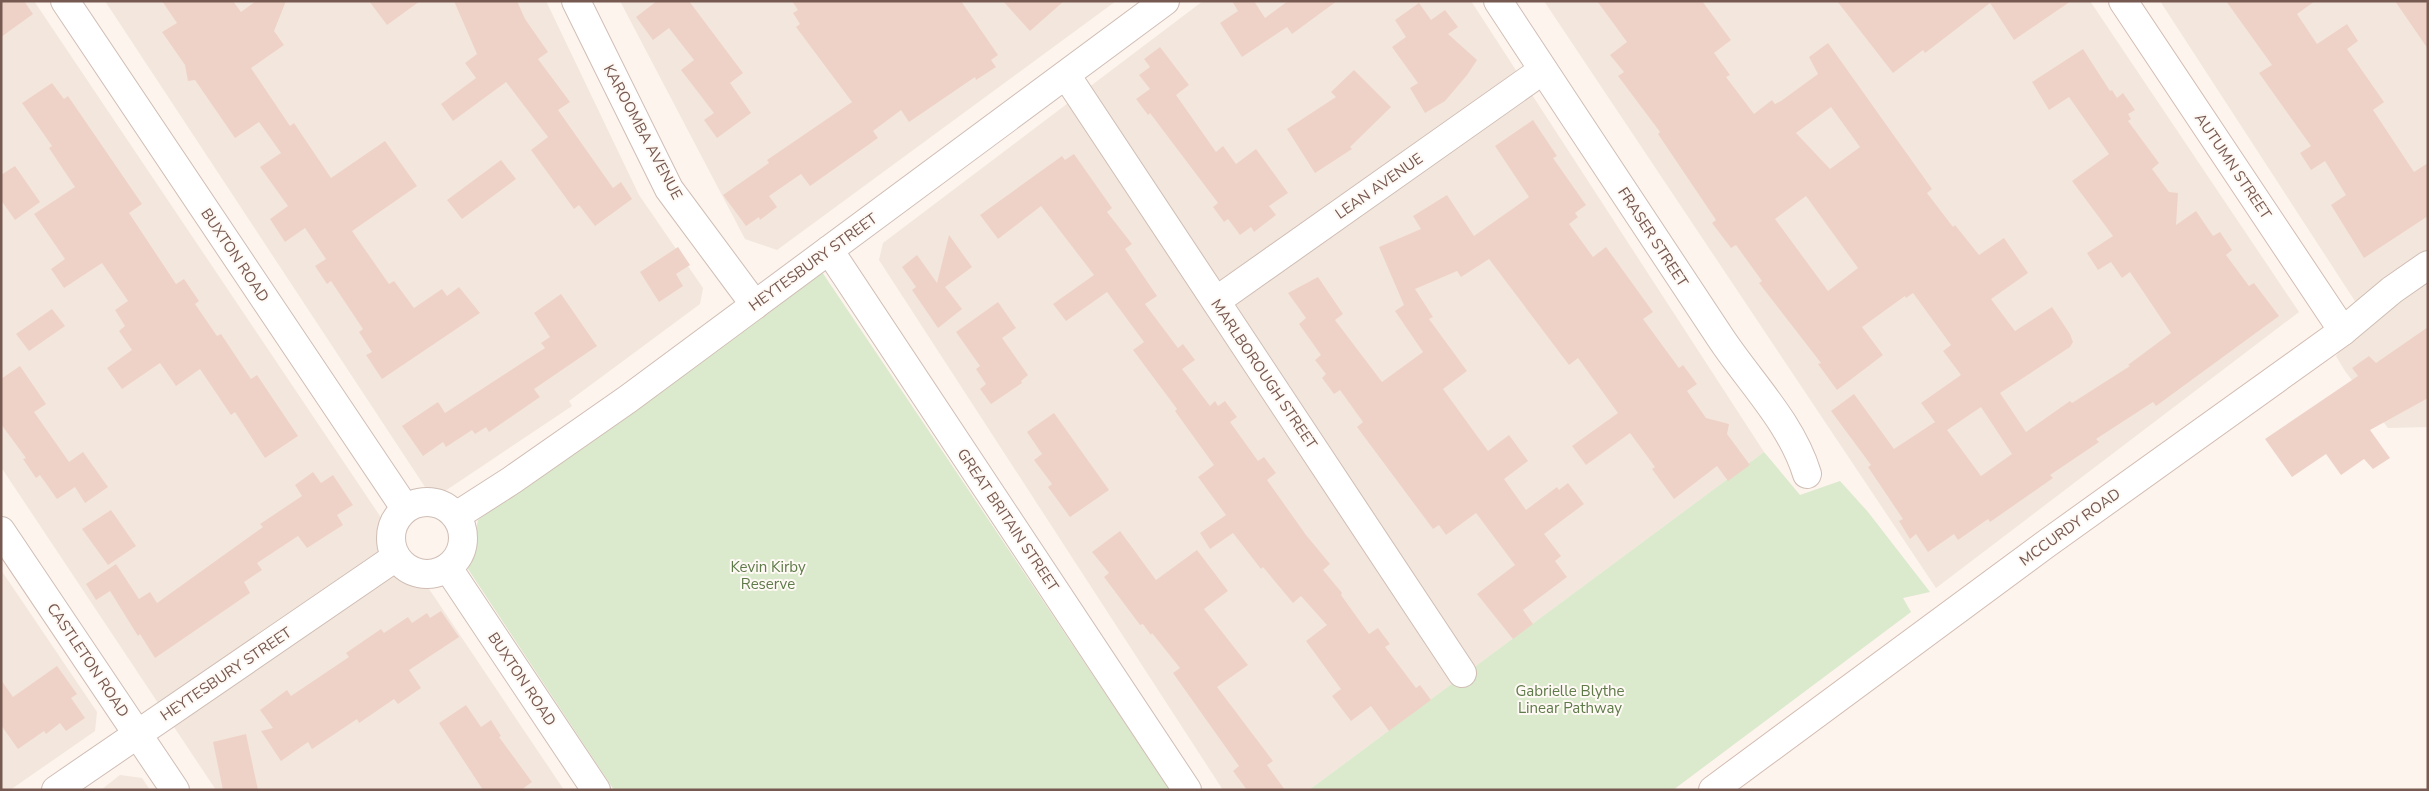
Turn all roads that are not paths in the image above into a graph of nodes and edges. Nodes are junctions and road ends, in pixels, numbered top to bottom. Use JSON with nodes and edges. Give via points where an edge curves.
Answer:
{"nodes":[{"id":1,"x":65,"y":1,"type":"edge"},
{"id":2,"x":576,"y":1,"type":"edge"},
{"id":3,"x":1165,"y":1,"type":"edge"},
{"id":4,"x":1498,"y":1,"type":"edge"},
{"id":5,"x":2123,"y":1,"type":"edge"},
{"id":6,"x":1543,"y":70,"type":"junction"},
{"id":7,"x":1066,"y":75,"type":"junction"},
{"id":8,"x":829,"y":250,"type":"junction"},
{"id":9,"x":2428,"y":265,"type":"edge"},
{"id":10,"x":1216,"y":301,"type":"junction"},
{"id":11,"x":755,"y":305,"type":"junction"},
{"id":12,"x":2343,"y":331,"type":"junction"},
{"id":13,"x":1806,"y":474,"type":"dead end"},
{"id":14,"x":405,"y":508,"type":"junction"},
{"id":15,"x":456,"y":516,"type":"junction"},
{"id":16,"x":1,"y":531,"type":"edge"},
{"id":17,"x":396,"y":557,"type":"junction"},
{"id":18,"x":448,"y":568,"type":"junction"},
{"id":19,"x":1462,"y":673,"type":"dead end"},
{"id":20,"x":138,"y":734,"type":"junction"},
{"id":21,"x":56,"y":790,"type":"edge"},
{"id":22,"x":175,"y":790,"type":"edge"},
{"id":23,"x":596,"y":790,"type":"edge"},
{"id":24,"x":1187,"y":790,"type":"edge"},
{"id":25,"x":1713,"y":790,"type":"edge"}],
"edges":[{"from":1,"to":14,"type":"street","name":"BUXTON ROAD"},
{"from":2,"to":11,"type":"street","name":"KAROOMBA AVENUE","via":[[669,189]]},
{"from":3,"to":7,"type":"street","name":"HEYTESBURY STREET"},
{"from":4,"to":6,"type":"street","name":"FRASER STREET"},
{"from":5,"to":12,"type":"street","name":"AUTUMN STREET"},
{"from":6,"to":10,"type":"street","name":"LEAN AVENUE"},
{"from":6,"to":13,"type":"street","name":"FRASER STREET","via":[[1726,347],[1788,433],[1800,453]]},
{"from":7,"to":8,"type":"street","name":"HEYTESBURY STREET"},
{"from":7,"to":10,"type":"street","name":"MARLBOROUGH STREET"},
{"from":8,"to":11,"type":"street","name":"HEYTESBURY STREET"},
{"from":8,"to":24,"type":"street","name":"GREAT BRITAIN STREET"},
{"from":9,"to":12,"type":"street","name":"MCCURDY ROAD"},
{"from":10,"to":19,"type":"street","name":"MARLBOROUGH STREET"},
{"from":11,"to":15,"type":"street","name":"HEYTESBURY STREET","via":[[628,399]]},
{"from":12,"to":25,"type":"street","name":"MCCURDY ROAD","via":[[2046,544]]},
{"from":14,"to":15,"type":"street","via":[[426,501],[448,508]]},
{"from":14,"to":17,"type":"street","via":[[394,522],[390,539]]},
{"from":15,"to":18,"type":"street","via":[[464,533],[462,551]]},
{"from":16,"to":20,"type":"street","name":"CASTLETON ROAD"},
{"from":17,"to":18,"type":"street","via":[[406,568],[428,575]]},
{"from":17,"to":20,"type":"street","name":"HEYTESBURY STREET"},
{"from":18,"to":23,"type":"street","name":"BUXTON ROAD"},
{"from":20,"to":21,"type":"street","name":"HEYTESBURY STREET"},
{"from":20,"to":22,"type":"street","name":"CASTLETON ROAD"}]}
